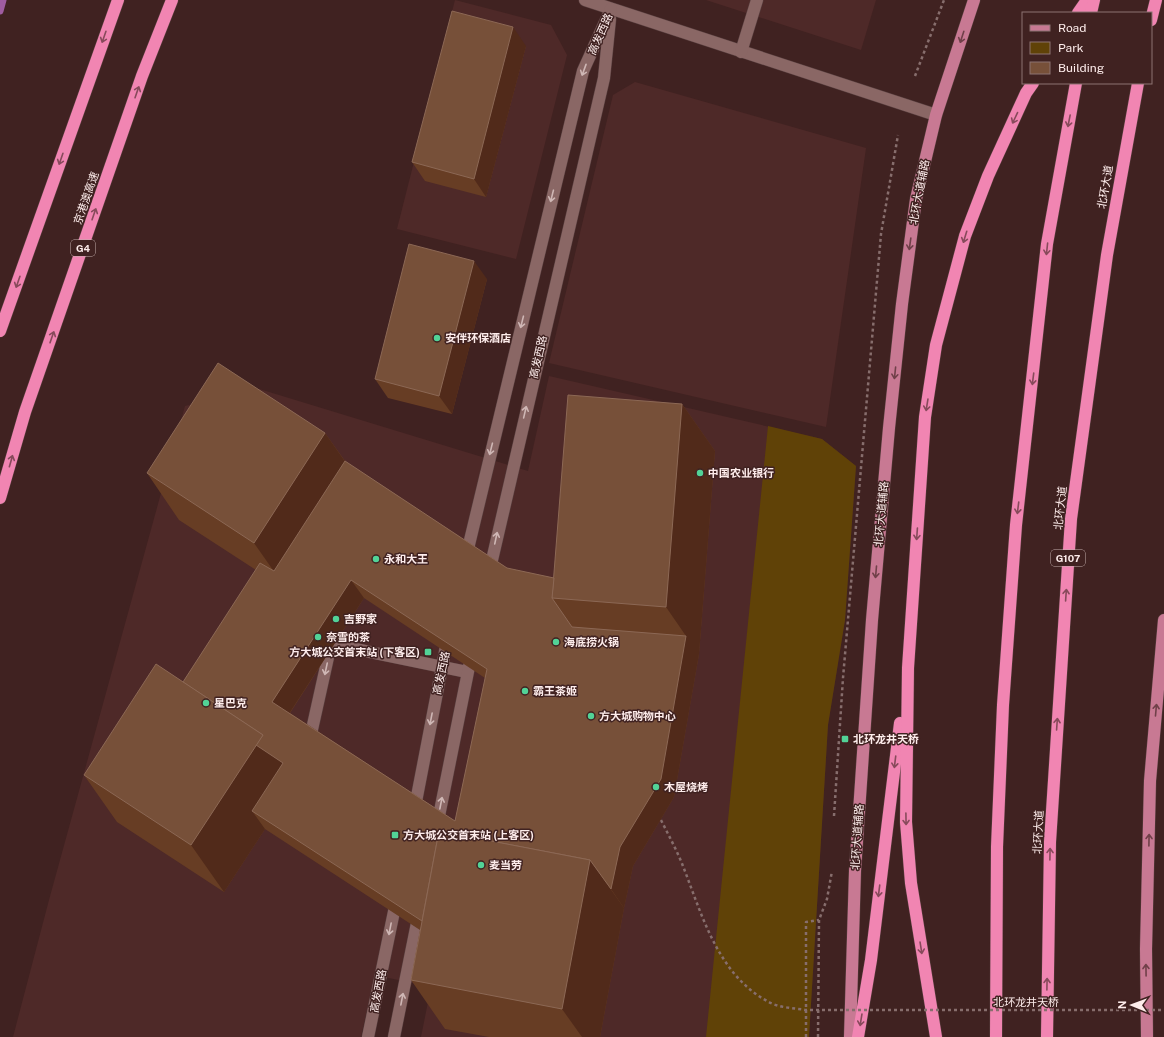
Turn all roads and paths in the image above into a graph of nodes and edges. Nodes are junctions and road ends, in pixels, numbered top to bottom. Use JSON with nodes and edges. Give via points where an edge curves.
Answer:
{"nodes":[{"id":1,"x":118,"y":0,"type":"edge"},
{"id":2,"x":172,"y":0,"type":"edge"},
{"id":3,"x":585,"y":0,"type":"edge"},
{"id":4,"x":757,"y":0,"type":"edge"},
{"id":5,"x":944,"y":0,"type":"edge"},
{"id":6,"x":974,"y":0,"type":"edge"},
{"id":7,"x":1087,"y":0,"type":"edge"},
{"id":8,"x":1094,"y":0,"type":"edge"},
{"id":9,"x":1156,"y":0,"type":"edge"},
{"id":10,"x":611,"y":9,"type":"junction"},
{"id":11,"x":1079,"y":12,"type":"edge"},
{"id":12,"x":1091,"y":12,"type":"edge"},
{"id":13,"x":1152,"y":16,"type":"edge"},
{"id":14,"x":742,"y":52,"type":"junction"},
{"id":15,"x":915,"y":76,"type":"dead end"},
{"id":16,"x":1032,"y":84,"type":"edge"},
{"id":17,"x":1076,"y":84,"type":"edge"},
{"id":18,"x":1138,"y":84,"type":"edge"},
{"id":19,"x":936,"y":115,"type":"junction"},
{"id":20,"x":898,"y":135,"type":"dead end"},
{"id":21,"x":0,"y":331,"type":"edge"},
{"id":22,"x":0,"y":498,"type":"edge"},
{"id":23,"x":463,"y":570,"type":"edge"},
{"id":24,"x":487,"y":582,"type":"edge"},
{"id":25,"x":1164,"y":620,"type":"edge"},
{"id":26,"x":451,"y":622,"type":"edge"},
{"id":27,"x":474,"y":642,"type":"edge"},
{"id":28,"x":442,"y":667,"type":"junction"},
{"id":29,"x":908,"y":668,"type":"junction"},
{"id":30,"x":467,"y":672,"type":"junction"},
{"id":31,"x":306,"y":756,"type":"edge"},
{"id":32,"x":834,"y":816,"type":"dead end"},
{"id":33,"x":661,"y":820,"type":"dead end"},
{"id":34,"x":411,"y":825,"type":"edge"},
{"id":35,"x":424,"y":827,"type":"edge"},
{"id":36,"x":832,"y":871,"type":"dead end"},
{"id":37,"x":399,"y":885,"type":"edge"},
{"id":38,"x":422,"y":899,"type":"edge"},
{"id":39,"x":819,"y":920,"type":"junction"},
{"id":40,"x":806,"y":1010,"type":"junction"},
{"id":41,"x":1164,"y":1010,"type":"edge"},
{"id":42,"x":368,"y":1037,"type":"edge"},
{"id":43,"x":394,"y":1037,"type":"edge"},
{"id":44,"x":806,"y":1037,"type":"edge"},
{"id":45,"x":818,"y":1037,"type":"edge"},
{"id":46,"x":850,"y":1037,"type":"edge"},
{"id":47,"x":858,"y":1037,"type":"edge"},
{"id":48,"x":936,"y":1037,"type":"edge"},
{"id":49,"x":996,"y":1037,"type":"edge"},
{"id":50,"x":1047,"y":1037,"type":"edge"},
{"id":51,"x":1147,"y":1037,"type":"edge"}],
"edges":[{"from":1,"to":21,"type":"highway","one_way":true},
{"from":22,"to":2,"type":"highway","name":"京港澳高速","number":"G4","one_way":true,"via":[[25,412],[142,76]]},
{"from":3,"to":10,"type":"street"},
{"from":4,"to":14,"type":"street"},
{"from":5,"to":15,"type":"path"},
{"from":6,"to":19,"type":"main road","name":"北环大道辅路","one_way":true},
{"from":7,"to":11,"type":"highway"},
{"from":8,"to":12,"type":"highway"},
{"from":9,"to":13,"type":"highway"},
{"from":10,"to":14,"type":"street"},
{"from":10,"to":23,"type":"street","name":"高发西路","one_way":true,"via":[[583,71]]},
{"from":24,"to":10,"type":"street","name":"高发西路","one_way":true,"via":[[604,78]]},
{"from":14,"to":19,"type":"street"},
{"from":16,"to":29,"type":"highway","one_way":true,"via":[[988,176],[965,236],[936,345],[925,417]]},
{"from":17,"to":49,"type":"highway","one_way":true,"via":[[1047,244],[1016,525],[1003,705],[997,839]]},
{"from":50,"to":18,"type":"highway","name":"北环大道","number":"G107","one_way":true,"via":[[1050,842],[1071,519],[1107,255]]},
{"from":19,"to":46,"type":"main road","name":"北环大道辅路","one_way":true,"via":[[916,199],[889,428],[872,620],[856,855]]},
{"from":20,"to":32,"type":"path","via":[[880,234]]},
{"from":51,"to":25,"type":"main road","one_way":true,"via":[[1146,949],[1150,781]]},
{"from":26,"to":28,"type":"street","name":"高发西路"},
{"from":27,"to":30,"type":"street"},
{"from":28,"to":30,"type":"street"},
{"from":28,"to":31,"type":"street","one_way":true,"via":[[331,644]]},
{"from":28,"to":34,"type":"street","name":"高发西路","one_way":true},
{"from":29,"to":47,"type":"highway","one_way":true,"via":[[871,960]]},
{"from":29,"to":48,"type":"highway","one_way":true,"via":[[906,822],[911,884]]},
{"from":35,"to":30,"type":"street","one_way":true,"via":[[435,834]]},
{"from":33,"to":40,"type":"path","name":"北环龙井天桥","bridge":true,"via":[[680,859],[706,925],[720,954],[734,973],[754,993],[768,1002]]},
{"from":36,"to":39,"type":"path","via":[[827,899]]},
{"from":37,"to":42,"type":"street","name":"高发西路","one_way":true},
{"from":43,"to":38,"type":"street","one_way":true},
{"from":39,"to":40,"type":"path","via":[[806,922]]},
{"from":39,"to":45,"type":"path"},
{"from":40,"to":41,"type":"path","name":"北环龙井天桥","bridge":true},
{"from":40,"to":44,"type":"path"}]}
